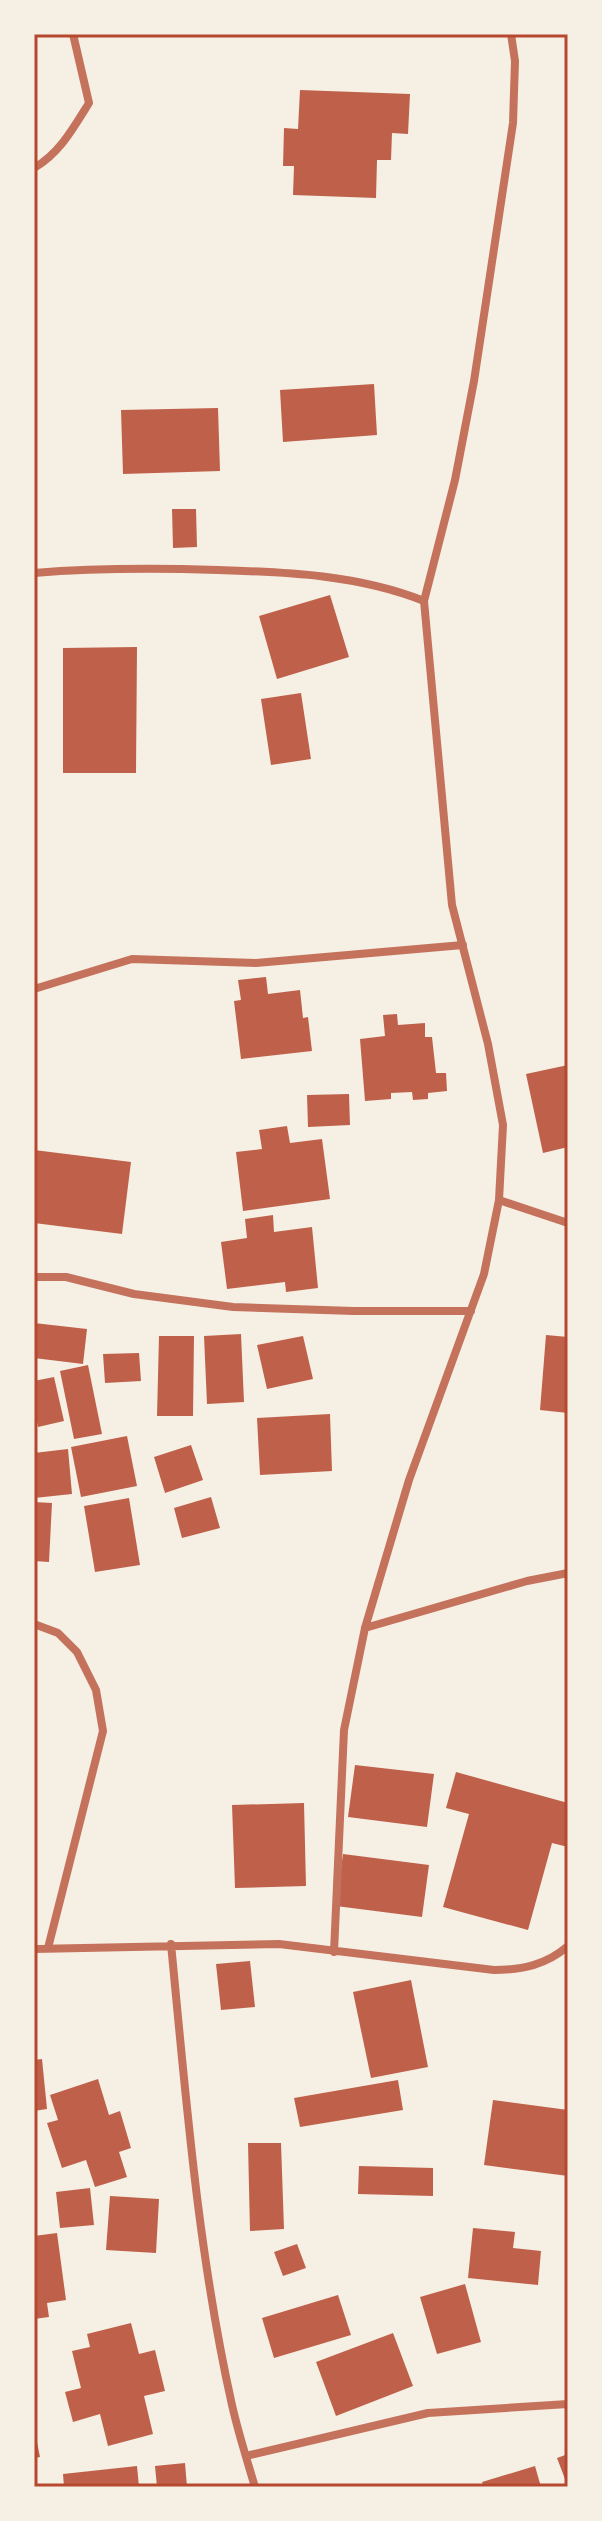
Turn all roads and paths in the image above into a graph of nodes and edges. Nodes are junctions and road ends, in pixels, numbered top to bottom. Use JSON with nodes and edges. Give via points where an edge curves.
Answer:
{"nodes":[{"id":1,"x":73,"y":34,"type":"edge"},
{"id":2,"x":511,"y":34,"type":"edge"},
{"id":3,"x":34,"y":168,"type":"edge"},
{"id":4,"x":34,"y":573,"type":"edge"},
{"id":5,"x":424,"y":601,"type":"junction"},
{"id":6,"x":463,"y":945,"type":"junction"},
{"id":7,"x":34,"y":989,"type":"edge"},
{"id":8,"x":499,"y":1200,"type":"junction"},
{"id":9,"x":568,"y":1223,"type":"edge"},
{"id":10,"x":34,"y":1277,"type":"edge"},
{"id":11,"x":471,"y":1311,"type":"junction"},
{"id":12,"x":568,"y":1573,"type":"edge"},
{"id":13,"x":34,"y":1624,"type":"edge"},
{"id":14,"x":365,"y":1628,"type":"junction"},
{"id":15,"x":171,"y":1944,"type":"junction"},
{"id":16,"x":568,"y":1946,"type":"edge"},
{"id":17,"x":48,"y":1948,"type":"junction"},
{"id":18,"x":34,"y":1949,"type":"edge"},
{"id":19,"x":334,"y":1952,"type":"junction"},
{"id":20,"x":568,"y":2404,"type":"edge"},
{"id":21,"x":246,"y":2456,"type":"junction"},
{"id":22,"x":255,"y":2487,"type":"edge"}],
"edges":[{"from":1,"to":3,"type":"street","via":[[89,103],[65,142]]},
{"from":2,"to":5,"type":"street","via":[[513,123],[474,381]]},
{"from":4,"to":5,"type":"street","via":[[300,572]]},
{"from":5,"to":6,"type":"street","via":[[452,905]]},
{"from":6,"to":7,"type":"street","via":[[256,963],[132,959]]},
{"from":6,"to":8,"type":"street","via":[[503,1125]]},
{"from":8,"to":9,"type":"street"},
{"from":8,"to":11,"type":"street"},
{"from":10,"to":11,"type":"street","via":[[66,1277],[134,1294],[233,1307]]},
{"from":11,"to":14,"type":"street","via":[[409,1480]]},
{"from":12,"to":14,"type":"street"},
{"from":13,"to":17,"type":"street","via":[[58,1633],[77,1652],[96,1690],[103,1731]]},
{"from":14,"to":19,"type":"street","via":[[344,1730]]},
{"from":15,"to":17,"type":"street"},
{"from":15,"to":19,"type":"street","via":[[279,1944]]},
{"from":15,"to":21,"type":"street","via":[[195,2185],[215,2319]]},
{"from":16,"to":19,"type":"street","via":[[520,1970]]},
{"from":17,"to":18,"type":"street"},
{"from":20,"to":21,"type":"street","via":[[428,2413]]},
{"from":21,"to":22,"type":"street"}]}
